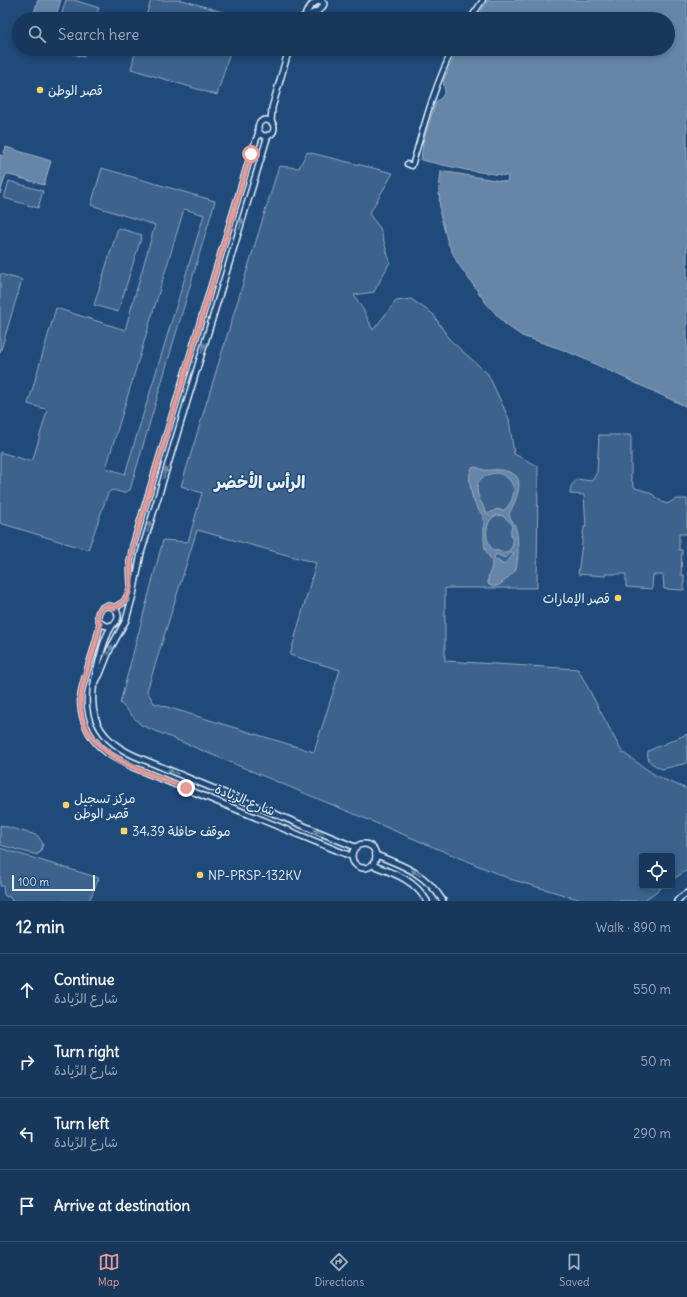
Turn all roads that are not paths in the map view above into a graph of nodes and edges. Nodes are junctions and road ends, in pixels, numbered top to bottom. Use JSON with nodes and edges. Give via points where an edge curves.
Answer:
{"nodes":[{"id":1,"x":483,"y":0,"type":"edge"},
{"id":2,"x":475,"y":12,"type":"edge"},
{"id":3,"x":287,"y":56,"type":"edge"},
{"id":4,"x":450,"y":56,"type":"edge"},
{"id":5,"x":272,"y":108,"type":"junction"},
{"id":6,"x":264,"y":120,"type":"junction"},
{"id":7,"x":271,"y":122,"type":"junction"},
{"id":8,"x":259,"y":132,"type":"junction"},
{"id":9,"x":268,"y":135,"type":"junction"},
{"id":10,"x":408,"y":164,"type":"dead end"},
{"id":11,"x":114,"y":608,"type":"junction"},
{"id":12,"x":100,"y":623,"type":"junction"},
{"id":13,"x":112,"y":626,"type":"junction"},
{"id":14,"x":94,"y":685,"type":"junction"},
{"id":15,"x":355,"y":847,"type":"junction"},
{"id":16,"x":376,"y":855,"type":"junction"},
{"id":17,"x":351,"y":856,"type":"junction"},
{"id":18,"x":372,"y":865,"type":"junction"},
{"id":19,"x":687,"y":894,"type":"edge"},
{"id":20,"x":427,"y":901,"type":"edge"},
{"id":21,"x":443,"y":901,"type":"edge"},
{"id":22,"x":677,"y":901,"type":"edge"}],
"edges":[{"from":1,"to":2,"type":"street"},
{"from":3,"to":5,"type":"street"},
{"from":4,"to":10,"type":"street","via":[[432,97],[412,166]]},
{"from":5,"to":6,"type":"street"},
{"from":5,"to":7,"type":"street"},
{"from":6,"to":7,"type":"street"},
{"from":6,"to":8,"type":"street","via":[[258,125]]},
{"from":7,"to":9,"type":"street","via":[[273,129]]},
{"from":8,"to":9,"type":"street"},
{"from":8,"to":11,"type":"street","via":[[133,546],[129,593],[124,602]]},
{"from":14,"to":9,"type":"street","name":"شارع الرِّيادة","one_way":true,"via":[[126,620],[141,553]]},
{"from":11,"to":12,"type":"street","via":[[107,606],[101,609],[98,615]]},
{"from":11,"to":13,"type":"street","via":[[119,616]]},
{"from":12,"to":13,"type":"street"},
{"from":12,"to":17,"type":"street","name":"شارع الرِّيادة","via":[[82,690],[81,703],[86,728],[101,748],[130,766]]},
{"from":13,"to":14,"type":"street","name":"شارع الرِّيادة","via":[[104,642]]},
{"from":15,"to":14,"type":"street","name":"شارع الرِّيادة","one_way":true,"via":[[117,747],[102,732],[96,720],[93,707]]},
{"from":15,"to":16,"type":"street","via":[[367,844],[374,849]]},
{"from":15,"to":17,"type":"street"},
{"from":16,"to":18,"type":"street"},
{"from":21,"to":16,"type":"street","one_way":true,"via":[[430,884],[417,873]]},
{"from":17,"to":18,"type":"street","via":[[359,867]]},
{"from":18,"to":20,"type":"street","via":[[409,881]]},
{"from":19,"to":22,"type":"street"}]}
